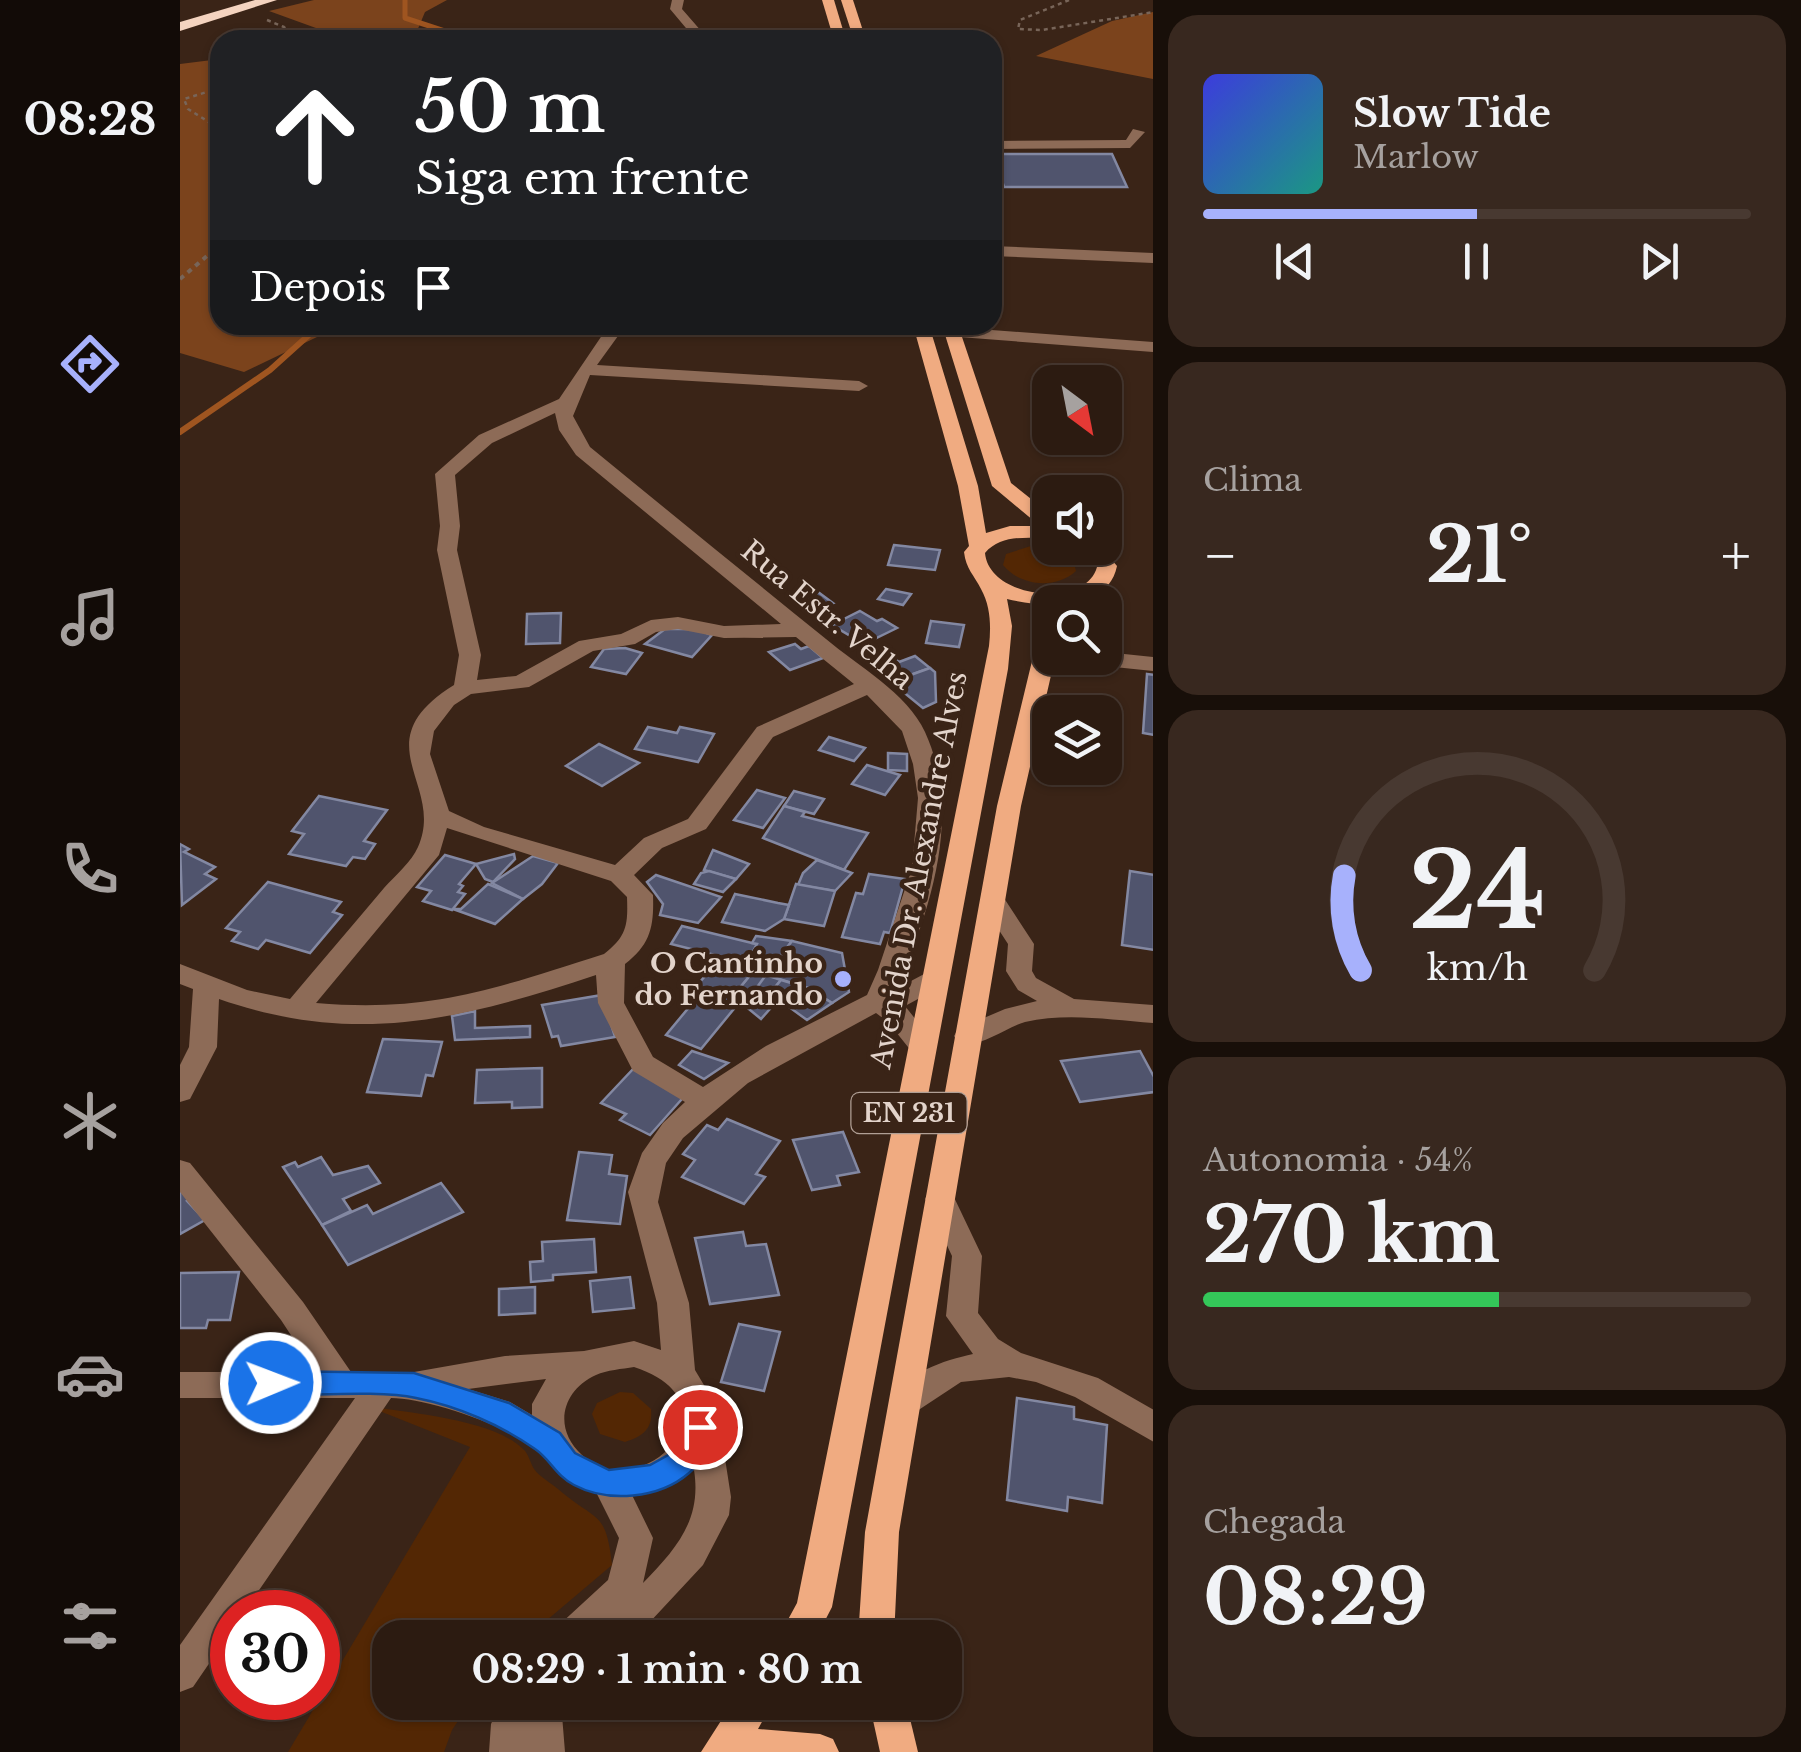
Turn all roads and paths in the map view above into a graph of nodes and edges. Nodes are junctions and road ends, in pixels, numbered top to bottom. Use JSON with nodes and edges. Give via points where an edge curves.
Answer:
{"nodes":[{"id":1,"x":235,"y":0,"type":"edge"},
{"id":2,"x":270,"y":0,"type":"edge"},
{"id":3,"x":678,"y":0,"type":"edge"},
{"id":4,"x":828,"y":0,"type":"edge"},
{"id":5,"x":847,"y":0,"type":"edge"},
{"id":6,"x":1068,"y":0,"type":"edge"},
{"id":7,"x":1153,"y":12,"type":"edge"},
{"id":8,"x":180,"y":17,"type":"edge"},
{"id":9,"x":268,"y":20,"type":"dead end"},
{"id":10,"x":180,"y":27,"type":"edge"},
{"id":11,"x":287,"y":30,"type":"edge"},
{"id":12,"x":694,"y":30,"type":"edge"},
{"id":13,"x":837,"y":30,"type":"edge"},
{"id":14,"x":857,"y":30,"type":"edge"},
{"id":15,"x":210,"y":91,"type":"edge"},
{"id":16,"x":210,"y":123,"type":"edge"},
{"id":17,"x":1131,"y":130,"type":"dead end"},
{"id":18,"x":1002,"y":135,"type":"edge"},
{"id":19,"x":1055,"y":135,"type":"junction"},
{"id":20,"x":1002,"y":143,"type":"edge"},
{"id":21,"x":1002,"y":251,"type":"edge"},
{"id":22,"x":210,"y":254,"type":"edge"},
{"id":23,"x":1153,"y":258,"type":"edge"},
{"id":24,"x":180,"y":279,"type":"edge"},
{"id":25,"x":1002,"y":334,"type":"edge"},
{"id":26,"x":611,"y":335,"type":"edge"},
{"id":27,"x":924,"y":335,"type":"edge"},
{"id":28,"x":953,"y":335,"type":"edge"},
{"id":29,"x":1153,"y":347,"type":"edge"},
{"id":30,"x":586,"y":370,"type":"junction"},
{"id":31,"x":859,"y":386,"type":"dead end"},
{"id":32,"x":568,"y":402,"type":"junction"},
{"id":33,"x":1032,"y":510,"type":"edge"},
{"id":34,"x":1032,"y":532,"type":"edge"},
{"id":35,"x":978,"y":545,"type":"junction"},
{"id":36,"x":990,"y":586,"type":"junction"},
{"id":37,"x":1032,"y":598,"type":"edge"},
{"id":38,"x":801,"y":630,"type":"junction"},
{"id":39,"x":1122,"y":661,"type":"edge"},
{"id":40,"x":1153,"y":664,"type":"edge"},
{"id":41,"x":1041,"y":675,"type":"edge"},
{"id":42,"x":869,"y":686,"type":"junction"},
{"id":43,"x":465,"y":688,"type":"junction"},
{"id":44,"x":438,"y":815,"type":"junction"},
{"id":45,"x":620,"y":874,"type":"junction"},
{"id":46,"x":992,"y":901,"type":"junction"},
{"id":47,"x":613,"y":960,"type":"junction"},
{"id":48,"x":180,"y":973,"type":"edge"},
{"id":49,"x":935,"y":979,"type":"junction"},
{"id":50,"x":206,"y":987,"type":"junction"},
{"id":51,"x":878,"y":1001,"type":"junction"},
{"id":52,"x":296,"y":1009,"type":"junction"},
{"id":53,"x":1073,"y":1009,"type":"junction"},
{"id":54,"x":1153,"y":1014,"type":"edge"},
{"id":55,"x":968,"y":1036,"type":"junction"},
{"id":56,"x":922,"y":1045,"type":"junction"},
{"id":57,"x":180,"y":1092,"type":"edge"},
{"id":58,"x":702,"y":1100,"type":"junction"},
{"id":59,"x":180,"y":1170,"type":"edge"},
{"id":60,"x":940,"y":1199,"type":"junction"},
{"id":61,"x":583,"y":1364,"type":"junction"},
{"id":62,"x":1014,"y":1365,"type":"junction"},
{"id":63,"x":679,"y":1372,"type":"junction"},
{"id":64,"x":340,"y":1382,"type":"junction"},
{"id":65,"x":399,"y":1384,"type":"junction"},
{"id":66,"x":180,"y":1385,"type":"edge"},
{"id":67,"x":905,"y":1401,"type":"junction"},
{"id":68,"x":700,"y":1427,"type":"junction"},
{"id":69,"x":1153,"y":1427,"type":"edge"},
{"id":70,"x":550,"y":1442,"type":"junction"},
{"id":71,"x":609,"y":1483,"type":"junction"},
{"id":72,"x":590,"y":1620,"type":"edge"},
{"id":73,"x":630,"y":1620,"type":"edge"},
{"id":74,"x":806,"y":1620,"type":"edge"},
{"id":75,"x":877,"y":1620,"type":"edge"},
{"id":76,"x":180,"y":1676,"type":"edge"},
{"id":77,"x":512,"y":1720,"type":"edge"},
{"id":78,"x":544,"y":1720,"type":"edge"},
{"id":79,"x":743,"y":1720,"type":"edge"},
{"id":80,"x":891,"y":1720,"type":"edge"},
{"id":81,"x":508,"y":1752,"type":"edge"},
{"id":82,"x":546,"y":1752,"type":"edge"},
{"id":83,"x":720,"y":1752,"type":"edge"},
{"id":84,"x":737,"y":1752,"type":"edge"},
{"id":85,"x":820,"y":1752,"type":"edge"},
{"id":86,"x":899,"y":1752,"type":"edge"}],
"edges":[{"from":1,"to":8,"type":"highway"},
{"from":2,"to":10,"type":"highway"},
{"from":3,"to":12,"type":"street","via":[[676,9]]},
{"from":4,"to":13,"type":"main road"},
{"from":5,"to":14,"type":"main road"},
{"from":6,"to":7,"type":"path","via":[[1020,20],[1018,29]]},
{"from":9,"to":11,"type":"path"},
{"from":15,"to":16,"type":"path","via":[[184,99]]},
{"from":17,"to":19,"type":"street","via":[[1130,144]]},
{"from":18,"to":19,"type":"street"},
{"from":19,"to":20,"type":"street"},
{"from":21,"to":23,"type":"street"},
{"from":22,"to":24,"type":"path"},
{"from":25,"to":29,"type":"street"},
{"from":26,"to":30,"type":"street"},
{"from":27,"to":35,"type":"main road","number":"EN 231","via":[[968,486]]},
{"from":28,"to":33,"type":"main road","via":[[1002,486]]},
{"from":30,"to":31,"type":"street"},
{"from":30,"to":32,"type":"street"},
{"from":32,"to":38,"type":"street","name":"Rua Estr. Velha","via":[[567,429],[584,451]]},
{"from":32,"to":43,"type":"street","via":[[518,421],[445,474],[446,550],[470,655]]},
{"from":34,"to":35,"type":"main road","via":[[1008,532]]},
{"from":35,"to":36,"type":"main road","number":"EN 231","via":[[971,565]]},
{"from":36,"to":37,"type":"main road"},
{"from":36,"to":49,"type":"main road","name":"Avenida Dr. Alexandre Alves","number":"EN 231","via":[[1004,627]]},
{"from":38,"to":42,"type":"street","name":"Rua Estr. Velha"},
{"from":38,"to":43,"type":"street","via":[[651,626],[587,646],[521,682]]},
{"from":39,"to":40,"type":"street"},
{"from":41,"to":46,"type":"main road","number":"EN 231"},
{"from":42,"to":45,"type":"street","via":[[764,732],[697,824],[653,843]]},
{"from":42,"to":51,"type":"street","name":"Rua Estr. Velha","via":[[912,727],[927,774],[921,891]]},
{"from":43,"to":44,"type":"street","via":[[423,730],[418,754]]},
{"from":44,"to":45,"type":"street"},
{"from":44,"to":52,"type":"street","via":[[430,850]]},
{"from":45,"to":47,"type":"street","via":[[640,895],[641,929]]},
{"from":46,"to":53,"type":"street","via":[[1021,944],[1018,971],[1027,984]]},
{"from":46,"to":55,"type":"main road","number":"EN 231"},
{"from":47,"to":52,"type":"street","via":[[453,1009],[384,1017]]},
{"from":47,"to":58,"type":"street","via":[[611,1003],[643,1064]]},
{"from":48,"to":50,"type":"street"},
{"from":49,"to":51,"type":"street","via":[[907,997]]},
{"from":49,"to":56,"type":"main road","name":"Avenida Dr. Alexandre Alves","number":"EN 231"},
{"from":50,"to":52,"type":"street"},
{"from":50,"to":57,"type":"street","via":[[204,1046]]},
{"from":51,"to":56,"type":"street"},
{"from":51,"to":58,"type":"street","via":[[794,1039]]},
{"from":53,"to":54,"type":"street"},
{"from":53,"to":55,"type":"street","via":[[1034,1008]]},
{"from":55,"to":60,"type":"main road","number":"EN 231"},
{"from":56,"to":74,"type":"main road","name":"Avenida Dr. Alexandre Alves","number":"EN 231"},
{"from":58,"to":63,"type":"street","via":[[656,1155],[642,1194],[673,1304]]},
{"from":59,"to":64,"type":"street"},
{"from":60,"to":62,"type":"street","via":[[967,1256],[962,1316],[987,1348]]},
{"from":60,"to":67,"type":"main road","number":"EN 231"},
{"from":61,"to":63,"type":"street","via":[[634,1354]]},
{"from":61,"to":65,"type":"street"},
{"from":61,"to":70,"type":"street","via":[[549,1398]]},
{"from":62,"to":67,"type":"street","via":[[960,1369]]},
{"from":62,"to":69,"type":"street","via":[[1093,1389]]},
{"from":63,"to":68,"type":"street","via":[[700,1406]]},
{"from":64,"to":65,"type":"street"},
{"from":64,"to":66,"type":"street"},
{"from":65,"to":70,"type":"street","via":[[498,1412]]},
{"from":65,"to":76,"type":"street"},
{"from":67,"to":75,"type":"main road","number":"EN 231","via":[[882,1532]]},
{"from":68,"to":71,"type":"street","via":[[679,1464],[658,1476]]},
{"from":68,"to":73,"type":"street","via":[[715,1500],[691,1557]]},
{"from":70,"to":71,"type":"street","via":[[564,1462]]},
{"from":71,"to":72,"type":"street","via":[[636,1538],[624,1588]]},
{"from":77,"to":81,"type":"street"},
{"from":78,"to":82,"type":"street"},
{"from":79,"to":83,"type":"main road"},
{"from":80,"to":86,"type":"main road"},
{"from":84,"to":85,"type":"main road","via":[[766,1745]]}]}
